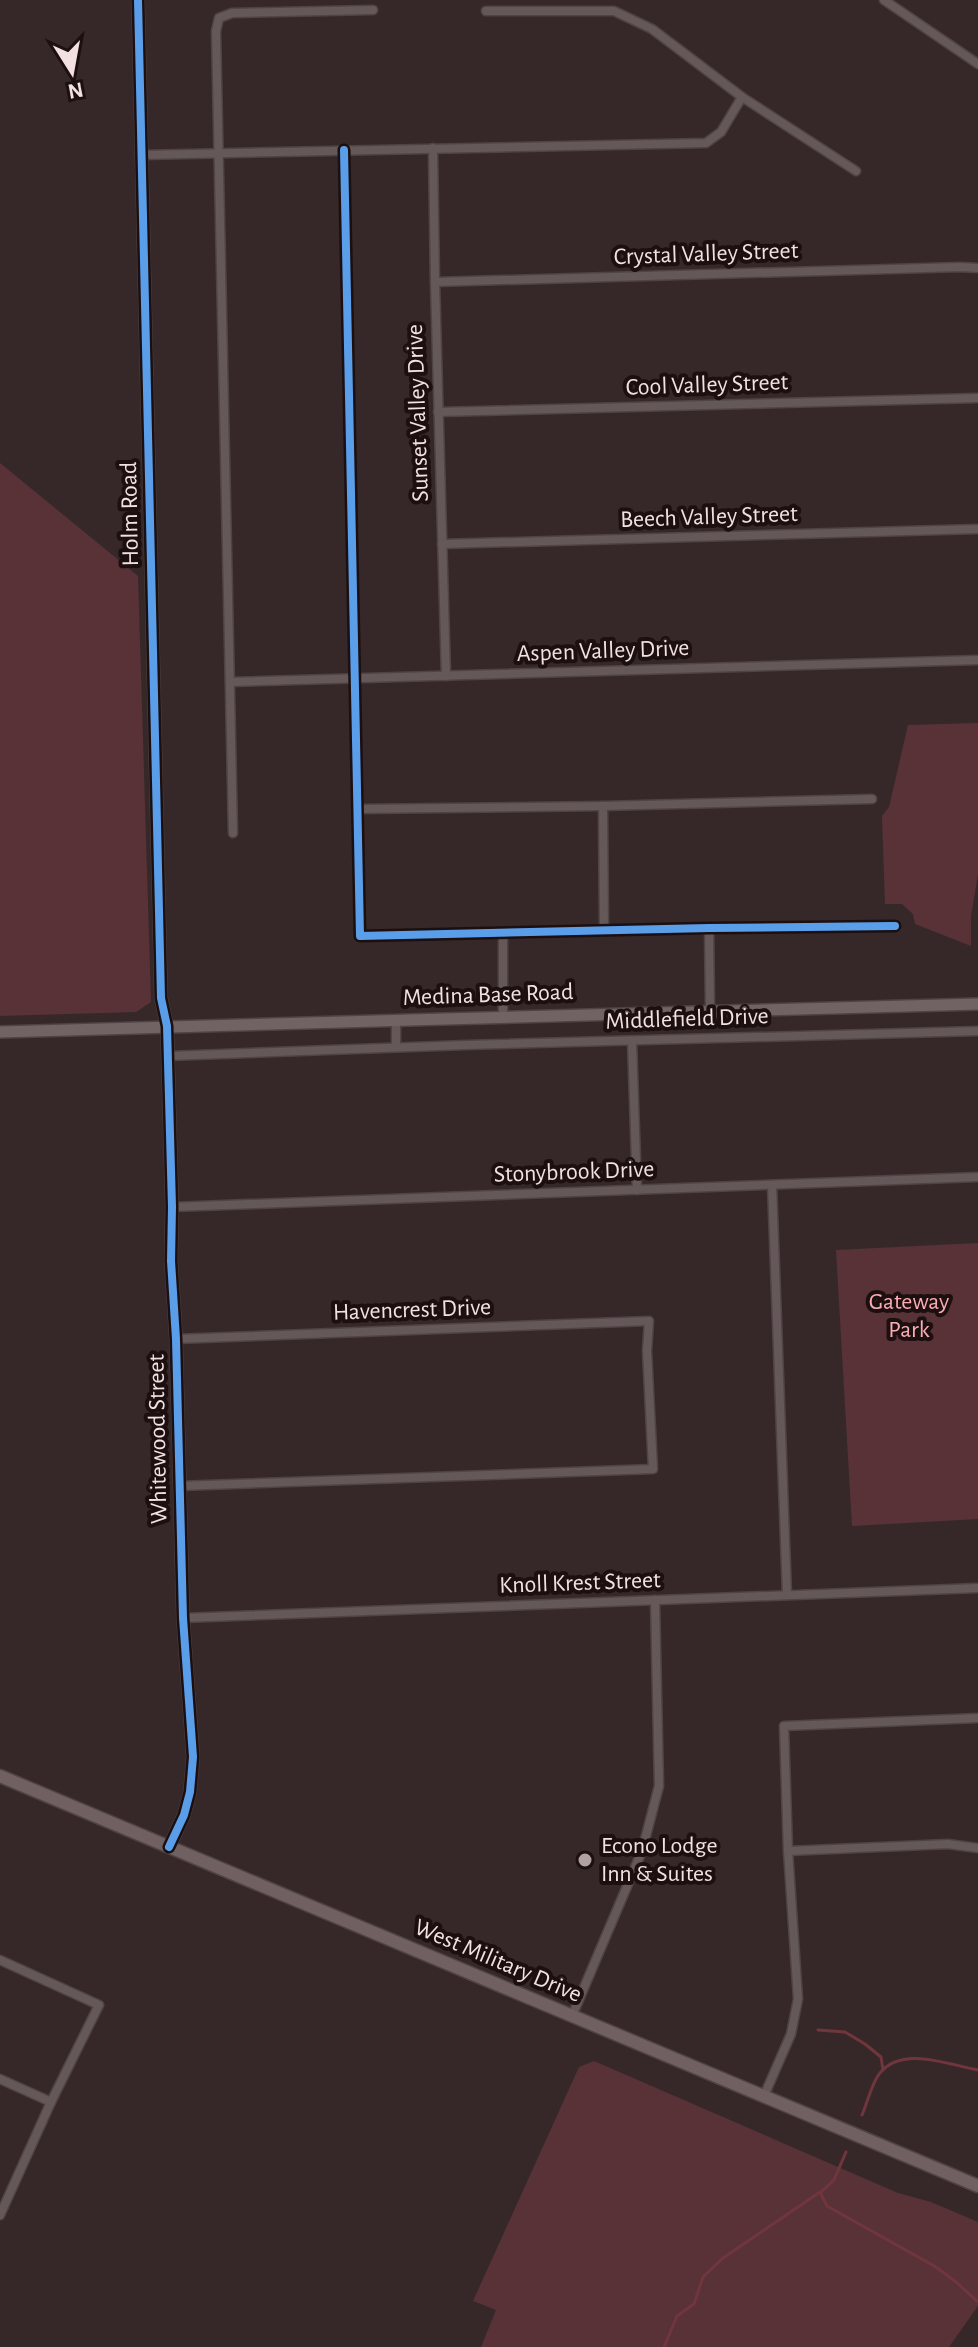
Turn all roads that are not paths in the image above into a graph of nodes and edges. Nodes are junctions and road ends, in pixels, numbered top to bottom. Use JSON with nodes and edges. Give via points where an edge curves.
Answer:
{"nodes":[{"id":1,"x":138,"y":0,"type":"edge"},
{"id":2,"x":884,"y":0,"type":"edge"},
{"id":3,"x":373,"y":10,"type":"dead end"},
{"id":4,"x":486,"y":11,"type":"dead end"},
{"id":5,"x":978,"y":64,"type":"edge"},
{"id":6,"x":742,"y":97,"type":"junction"},
{"id":7,"x":433,"y":148,"type":"junction"},
{"id":8,"x":344,"y":150,"type":"junction"},
{"id":9,"x":220,"y":153,"type":"junction"},
{"id":10,"x":142,"y":155,"type":"junction"},
{"id":11,"x":856,"y":171,"type":"dead end"},
{"id":12,"x":978,"y":268,"type":"edge"},
{"id":13,"x":435,"y":282,"type":"junction"},
{"id":14,"x":978,"y":398,"type":"edge"},
{"id":15,"x":438,"y":412,"type":"junction"},
{"id":16,"x":978,"y":529,"type":"edge"},
{"id":17,"x":442,"y":544,"type":"junction"},
{"id":18,"x":978,"y":660,"type":"edge"},
{"id":19,"x":446,"y":676,"type":"junction"},
{"id":20,"x":353,"y":679,"type":"junction"},
{"id":21,"x":230,"y":682,"type":"junction"},
{"id":22,"x":872,"y":799,"type":"dead end"},
{"id":23,"x":603,"y":806,"type":"junction"},
{"id":24,"x":357,"y":809,"type":"junction"},
{"id":25,"x":233,"y":833,"type":"dead end"},
{"id":26,"x":895,"y":926,"type":"dead end"},
{"id":27,"x":709,"y":928,"type":"junction"},
{"id":28,"x":604,"y":931,"type":"junction"},
{"id":29,"x":503,"y":933,"type":"junction"},
{"id":30,"x":978,"y":1004,"type":"edge"},
{"id":31,"x":710,"y":1010,"type":"junction"},
{"id":32,"x":503,"y":1018,"type":"junction"},
{"id":33,"x":396,"y":1020,"type":"junction"},
{"id":34,"x":167,"y":1026,"type":"junction"},
{"id":35,"x":978,"y":1031,"type":"edge"},
{"id":36,"x":0,"y":1032,"type":"edge"},
{"id":37,"x":632,"y":1041,"type":"junction"},
{"id":38,"x":396,"y":1047,"type":"junction"},
{"id":39,"x":168,"y":1056,"type":"junction"},
{"id":40,"x":978,"y":1177,"type":"edge"},
{"id":41,"x":772,"y":1185,"type":"junction"},
{"id":42,"x":637,"y":1190,"type":"junction"},
{"id":43,"x":172,"y":1207,"type":"junction"},
{"id":44,"x":176,"y":1339,"type":"junction"},
{"id":45,"x":179,"y":1486,"type":"junction"},
{"id":46,"x":978,"y":1588,"type":"edge"},
{"id":47,"x":787,"y":1595,"type":"junction"},
{"id":48,"x":655,"y":1600,"type":"junction"},
{"id":49,"x":183,"y":1618,"type":"junction"},
{"id":50,"x":978,"y":1718,"type":"edge"},
{"id":51,"x":0,"y":1776,"type":"edge"},
{"id":52,"x":169,"y":1847,"type":"junction"},
{"id":53,"x":978,"y":1848,"type":"edge"},
{"id":54,"x":788,"y":1851,"type":"junction"},
{"id":55,"x":0,"y":1960,"type":"edge"},
{"id":56,"x":572,"y":2016,"type":"junction"},
{"id":57,"x":0,"y":2079,"type":"edge"},
{"id":58,"x":764,"y":2096,"type":"junction"},
{"id":59,"x":51,"y":2102,"type":"junction"},
{"id":60,"x":978,"y":2186,"type":"edge"},
{"id":61,"x":0,"y":2215,"type":"edge"}],
"edges":[{"from":1,"to":10,"type":"street","name":"Holm Road"},
{"from":2,"to":5,"type":"street"},
{"from":3,"to":9,"type":"street","via":[[232,13],[219,18]]},
{"from":4,"to":6,"type":"street","via":[[614,11],[652,29]]},
{"from":6,"to":7,"type":"street","via":[[721,132],[706,143]]},
{"from":6,"to":11,"type":"street"},
{"from":7,"to":8,"type":"street"},
{"from":7,"to":13,"type":"street","name":"Sunset Valley Drive"},
{"from":8,"to":9,"type":"street"},
{"from":8,"to":20,"type":"street"},
{"from":9,"to":10,"type":"street"},
{"from":9,"to":21,"type":"street"},
{"from":10,"to":34,"type":"street","name":"Holm Road","via":[[161,998]]},
{"from":12,"to":13,"type":"street","name":"Crystal Valley Street"},
{"from":13,"to":15,"type":"street","name":"Sunset Valley Drive"},
{"from":14,"to":15,"type":"street","name":"Cool Valley Street"},
{"from":15,"to":17,"type":"street","name":"Sunset Valley Drive"},
{"from":16,"to":17,"type":"street","name":"Beech Valley Street"},
{"from":17,"to":19,"type":"street","name":"Sunset Valley Drive"},
{"from":18,"to":19,"type":"street","name":"Aspen Valley Drive"},
{"from":19,"to":20,"type":"street","name":"Aspen Valley Drive"},
{"from":20,"to":21,"type":"street","name":"Aspen Valley Drive"},
{"from":20,"to":24,"type":"street"},
{"from":21,"to":25,"type":"street"},
{"from":22,"to":23,"type":"street"},
{"from":23,"to":24,"type":"street"},
{"from":23,"to":28,"type":"street"},
{"from":24,"to":29,"type":"street","via":[[360,936]]},
{"from":26,"to":27,"type":"street"},
{"from":27,"to":28,"type":"street"},
{"from":27,"to":31,"type":"street"},
{"from":28,"to":29,"type":"street"},
{"from":29,"to":32,"type":"street"},
{"from":30,"to":31,"type":"street","name":"Medina Base Road"},
{"from":31,"to":32,"type":"street","name":"Medina Base Road"},
{"from":32,"to":33,"type":"street","name":"Medina Base Road"},
{"from":33,"to":34,"type":"street","name":"Medina Base Road"},
{"from":33,"to":38,"type":"street"},
{"from":34,"to":36,"type":"street","name":"Medina Base Road"},
{"from":34,"to":39,"type":"street","name":"Whitewood Street"},
{"from":35,"to":37,"type":"street","name":"Middlefield Drive"},
{"from":37,"to":38,"type":"street","name":"Middlefield Drive"},
{"from":37,"to":42,"type":"street"},
{"from":38,"to":39,"type":"street","name":"Middlefield Drive"},
{"from":39,"to":43,"type":"street","name":"Whitewood Street"},
{"from":40,"to":41,"type":"street","name":"Stonybrook Drive"},
{"from":41,"to":42,"type":"street","name":"Stonybrook Drive"},
{"from":41,"to":47,"type":"street"},
{"from":42,"to":43,"type":"street","name":"Stonybrook Drive"},
{"from":43,"to":44,"type":"street","name":"Whitewood Street"},
{"from":44,"to":45,"type":"street","name":"Whitewood Street"},
{"from":44,"to":45,"type":"street","name":"Havencrest Drive","via":[[649,1321],[653,1469]]},
{"from":45,"to":49,"type":"street","name":"Whitewood Street"},
{"from":46,"to":47,"type":"street","name":"Knoll Krest Street"},
{"from":47,"to":48,"type":"street","name":"Knoll Krest Street"},
{"from":48,"to":49,"type":"street","name":"Knoll Krest Street"},
{"from":48,"to":56,"type":"street","via":[[655,1807],[642,1851]]},
{"from":49,"to":52,"type":"street","name":"Whitewood Street","via":[[192,1771],[184,1815]]},
{"from":50,"to":54,"type":"street","via":[[784,1726]]},
{"from":51,"to":52,"type":"main road","name":"West Military Drive"},
{"from":52,"to":56,"type":"main road","name":"West Military Drive"},
{"from":53,"to":54,"type":"street","via":[[948,1844]]},
{"from":54,"to":58,"type":"street","via":[[798,1999],[791,2034]]},
{"from":55,"to":59,"type":"street","via":[[99,2005]]},
{"from":56,"to":58,"type":"main road","name":"West Military Drive"},
{"from":57,"to":59,"type":"street"},
{"from":58,"to":60,"type":"main road","name":"West Military Drive"},
{"from":59,"to":61,"type":"street"}]}
